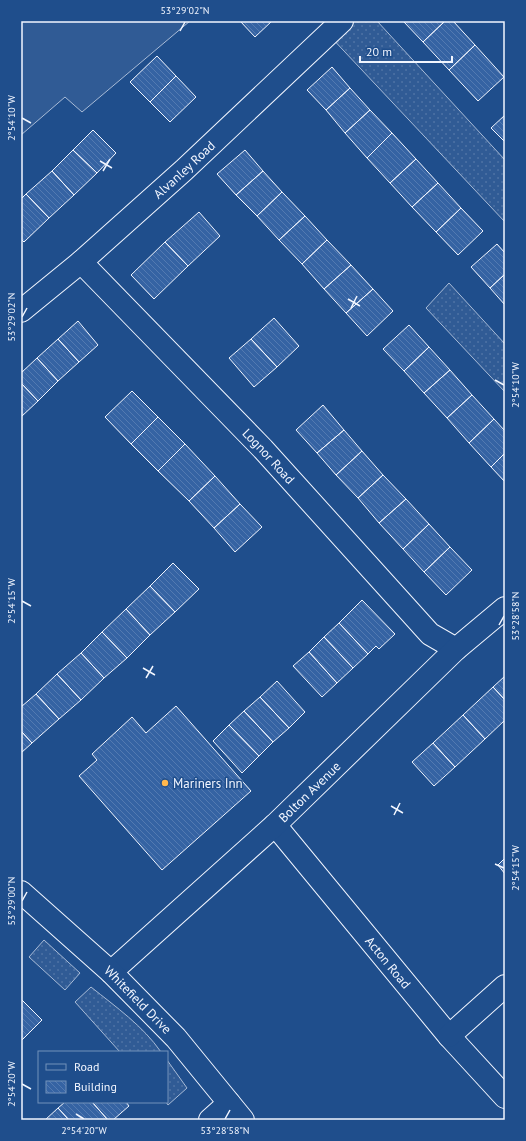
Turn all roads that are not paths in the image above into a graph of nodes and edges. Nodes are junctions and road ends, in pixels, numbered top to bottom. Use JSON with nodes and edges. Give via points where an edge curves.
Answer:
{"nodes":[{"id":1,"x":342,"y":21,"type":"edge"},
{"id":2,"x":81,"y":262,"type":"junction"},
{"id":3,"x":21,"y":311,"type":"edge"},
{"id":4,"x":505,"y":608,"type":"edge"},
{"id":5,"x":456,"y":649,"type":"junction"},
{"id":6,"x":275,"y":825,"type":"junction"},
{"id":7,"x":21,"y":892,"type":"edge"},
{"id":8,"x":111,"y":972,"type":"junction"},
{"id":9,"x":505,"y":986,"type":"edge"},
{"id":10,"x":449,"y":1036,"type":"junction"},
{"id":11,"x":505,"y":1097,"type":"edge"},
{"id":12,"x":229,"y":1103,"type":"junction"},
{"id":13,"x":210,"y":1120,"type":"edge"},
{"id":14,"x":243,"y":1120,"type":"edge"}],
"edges":[{"from":1,"to":2,"type":"street","name":"Alvanley Road","via":[[184,170]]},
{"from":2,"to":3,"type":"street","name":"Alvanley Road"},
{"from":2,"to":5,"type":"street","name":"Lognor Road","via":[[263,449],[430,634]]},
{"from":4,"to":5,"type":"street","name":"Bolton Avenue"},
{"from":5,"to":6,"type":"street","name":"Bolton Avenue"},
{"from":6,"to":8,"type":"street","name":"Bolton Avenue"},
{"from":6,"to":10,"type":"street","name":"Acton Road"},
{"from":7,"to":8,"type":"street","name":"Whitefield Drive"},
{"from":8,"to":12,"type":"street","name":"Whitefield Drive","via":[[176,1038]]},
{"from":9,"to":10,"type":"street"},
{"from":10,"to":11,"type":"street","name":"Acton Road"},
{"from":12,"to":13,"type":"street"},
{"from":12,"to":14,"type":"street","name":"Whitefield Drive"}]}
